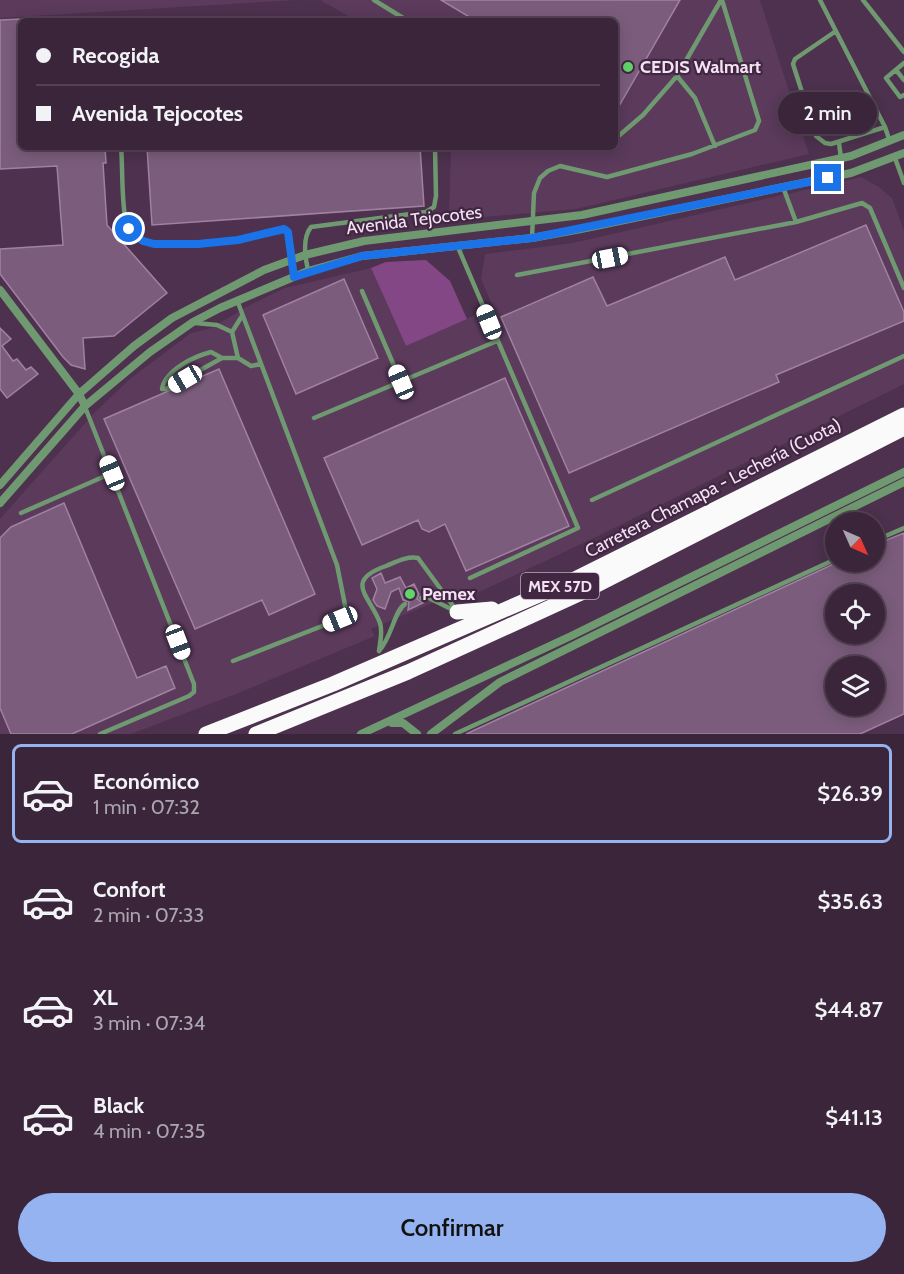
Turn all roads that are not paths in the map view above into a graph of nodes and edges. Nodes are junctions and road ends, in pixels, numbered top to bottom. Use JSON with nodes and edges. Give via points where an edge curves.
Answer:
{"nodes":[{"id":1,"x":374,"y":0,"type":"edge"},
{"id":2,"x":721,"y":0,"type":"edge"},
{"id":3,"x":820,"y":0,"type":"edge"},
{"id":4,"x":863,"y":0,"type":"edge"},
{"id":5,"x":403,"y":18,"type":"edge"},
{"id":6,"x":836,"y":32,"type":"junction"},
{"id":7,"x":904,"y":52,"type":"edge"},
{"id":8,"x":904,"y":63,"type":"edge"},
{"id":9,"x":896,"y":70,"type":"junction"},
{"id":10,"x":677,"y":76,"type":"junction"},
{"id":11,"x":904,"y":80,"type":"edge"},
{"id":12,"x":904,"y":96,"type":"edge"},
{"id":13,"x":885,"y":127,"type":"junction"},
{"id":14,"x":904,"y":135,"type":"edge"},
{"id":15,"x":618,"y":138,"type":"edge"},
{"id":16,"x":890,"y":142,"type":"junction"},
{"id":17,"x":839,"y":143,"type":"junction"},
{"id":18,"x":715,"y":146,"type":"junction"},
{"id":19,"x":122,"y":150,"type":"edge"},
{"id":20,"x":435,"y":150,"type":"edge"},
{"id":21,"x":904,"y":153,"type":"edge"},
{"id":22,"x":841,"y":158,"type":"junction"},
{"id":23,"x":895,"y":158,"type":"junction"},
{"id":24,"x":904,"y":183,"type":"edge"},
{"id":25,"x":783,"y":188,"type":"junction"},
{"id":26,"x":796,"y":222,"type":"junction"},
{"id":27,"x":531,"y":223,"type":"junction"},
{"id":28,"x":532,"y":238,"type":"junction"},
{"id":29,"x":457,"y":245,"type":"junction"},
{"id":30,"x":304,"y":255,"type":"junction"},
{"id":31,"x":291,"y":260,"type":"junction"},
{"id":32,"x":308,"y":271,"type":"junction"},
{"id":33,"x":517,"y":275,"type":"dead end"},
{"id":34,"x":294,"y":277,"type":"junction"},
{"id":35,"x":904,"y":288,"type":"edge"},
{"id":36,"x":0,"y":290,"type":"edge"},
{"id":37,"x":362,"y":291,"type":"dead end"},
{"id":38,"x":237,"y":300,"type":"junction"},
{"id":39,"x":242,"y":316,"type":"junction"},
{"id":40,"x":193,"y":322,"type":"junction"},
{"id":41,"x":232,"y":332,"type":"junction"},
{"id":42,"x":497,"y":341,"type":"junction"},
{"id":43,"x":904,"y":356,"type":"edge"},
{"id":44,"x":222,"y":358,"type":"junction"},
{"id":45,"x":238,"y":358,"type":"junction"},
{"id":46,"x":261,"y":364,"type":"junction"},
{"id":47,"x":401,"y":382,"type":"junction"},
{"id":48,"x":79,"y":394,"type":"junction"},
{"id":49,"x":85,"y":406,"type":"junction"},
{"id":50,"x":904,"y":415,"type":"edge"},
{"id":51,"x":314,"y":418,"type":"dead end"},
{"id":52,"x":904,"y":428,"type":"edge"},
{"id":53,"x":904,"y":472,"type":"edge"},
{"id":54,"x":112,"y":473,"type":"junction"},
{"id":55,"x":904,"y":482,"type":"edge"},
{"id":56,"x":0,"y":484,"type":"edge"},
{"id":57,"x":592,"y":500,"type":"dead end"},
{"id":58,"x":0,"y":503,"type":"edge"},
{"id":59,"x":21,"y":513,"type":"dead end"},
{"id":60,"x":904,"y":528,"type":"edge"},
{"id":61,"x":885,"y":536,"type":"edge"},
{"id":62,"x":825,"y":564,"type":"edge"},
{"id":63,"x":470,"y":578,"type":"dead end"},
{"id":64,"x":571,"y":581,"type":"junction"},
{"id":65,"x":421,"y":598,"type":"dead end"},
{"id":66,"x":405,"y":604,"type":"dead end"},
{"id":67,"x":457,"y":612,"type":"junction"},
{"id":68,"x":379,"y":651,"type":"junction"},
{"id":69,"x":233,"y":661,"type":"dead end"},
{"id":70,"x":333,"y":684,"type":"junction"},
{"id":71,"x":386,"y":725,"type":"junction"},
{"id":72,"x":100,"y":734,"type":"edge"},
{"id":73,"x":206,"y":734,"type":"edge"},
{"id":74,"x":256,"y":734,"type":"edge"},
{"id":75,"x":362,"y":734,"type":"edge"},
{"id":76,"x":375,"y":734,"type":"edge"},
{"id":77,"x":417,"y":734,"type":"edge"},
{"id":78,"x":431,"y":734,"type":"edge"},
{"id":79,"x":455,"y":734,"type":"edge"}],
"edges":[{"from":1,"to":5,"type":"lane"},
{"from":2,"to":10,"type":"lane"},
{"from":2,"to":18,"type":"lane","via":[[759,121],[755,130]]},
{"from":3,"to":6,"type":"lane"},
{"from":4,"to":7,"type":"lane"},
{"from":6,"to":13,"type":"lane"},
{"from":6,"to":17,"type":"lane","via":[[793,64],[816,136],[825,143]]},
{"from":8,"to":9,"type":"lane"},
{"from":9,"to":11,"type":"lane"},
{"from":9,"to":12,"type":"lane","via":[[886,79],[900,97]]},
{"from":10,"to":15,"type":"lane"},
{"from":10,"to":18,"type":"lane","via":[[705,117]]},
{"from":13,"to":16,"type":"lane"},
{"from":13,"to":17,"type":"lane"},
{"from":14,"to":16,"type":"street","name":"Avenida Tejocotes"},
{"from":16,"to":22,"type":"street","name":"Avenida Tejocotes"},
{"from":17,"to":22,"type":"lane"},
{"from":18,"to":27,"type":"lane","via":[[607,177],[560,166],[548,171],[534,192]]},
{"from":19,"to":31,"type":"lane","via":[[126,222],[143,241],[198,244],[284,229],[288,232]]},
{"from":20,"to":30,"type":"lane","via":[[434,207],[426,212],[317,224],[308,231]]},
{"from":21,"to":23,"type":"street","name":"Avenida Tejocotes"},
{"from":22,"to":27,"type":"street","name":"Avenida Tejocotes"},
{"from":23,"to":24,"type":"lane"},
{"from":23,"to":25,"type":"street","name":"Avenida Tejocotes","via":[[851,173]]},
{"from":25,"to":26,"type":"lane"},
{"from":25,"to":28,"type":"street","name":"Avenida Tejocotes"},
{"from":26,"to":33,"type":"lane"},
{"from":26,"to":35,"type":"lane","via":[[867,205]]},
{"from":27,"to":28,"type":"lane"},
{"from":27,"to":30,"type":"street","name":"Avenida Tejocotes","via":[[364,241]]},
{"from":28,"to":29,"type":"street","name":"Avenida Tejocotes"},
{"from":29,"to":32,"type":"street","name":"Avenida Tejocotes","via":[[362,256]]},
{"from":29,"to":42,"type":"lane"},
{"from":30,"to":31,"type":"street","name":"Avenida Tejocotes"},
{"from":30,"to":32,"type":"lane"},
{"from":31,"to":34,"type":"street"},
{"from":31,"to":48,"type":"street","name":"Avenida Tejocotes","via":[[237,282],[172,318]]},
{"from":32,"to":34,"type":"street","name":"Avenida Tejocotes"},
{"from":34,"to":38,"type":"street","name":"Avenida Tejocotes"},
{"from":36,"to":48,"type":"street"},
{"from":37,"to":47,"type":"lane"},
{"from":38,"to":39,"type":"lane"},
{"from":38,"to":40,"type":"street","name":"Avenida Tejocotes"},
{"from":39,"to":41,"type":"lane"},
{"from":39,"to":46,"type":"lane"},
{"from":40,"to":41,"type":"lane","via":[[217,325]]},
{"from":40,"to":49,"type":"street","name":"Avenida Tejocotes"},
{"from":41,"to":45,"type":"lane"},
{"from":42,"to":47,"type":"lane"},
{"from":42,"to":63,"type":"lane","via":[[578,528]]},
{"from":43,"to":57,"type":"lane"},
{"from":44,"to":44,"type":"lane","via":[[166,389],[162,388],[171,375],[198,356],[211,352]]},
{"from":44,"to":45,"type":"lane"},
{"from":45,"to":46,"type":"lane","via":[[251,366]]},
{"from":46,"to":69,"type":"lane","via":[[337,566],[345,612],[340,619]]},
{"from":47,"to":51,"type":"lane"},
{"from":48,"to":49,"type":"street"},
{"from":48,"to":56,"type":"street","name":"Avenida Tejocotes"},
{"from":49,"to":54,"type":"lane"},
{"from":49,"to":58,"type":"street","name":"Avenida Tejocotes"},
{"from":50,"to":64,"type":"highway","name":"Carretera Chamapa - Lechería (Cuota)","number":"MEX 57D"},
{"from":52,"to":74,"type":"highway","name":"Carretera Chamapa - Lechería (Cuota)","number":"MEX 57D","via":[[579,594],[408,672]]},
{"from":53,"to":71,"type":"street"},
{"from":54,"to":59,"type":"lane"},
{"from":54,"to":72,"type":"lane","via":[[194,692]]},
{"from":55,"to":78,"type":"street","via":[[500,682]]},
{"from":60,"to":61,"type":"lane"},
{"from":62,"to":79,"type":"lane"},
{"from":64,"to":67,"type":"highway","via":[[492,609]]},
{"from":64,"to":70,"type":"highway","name":"Carretera Chamapa - Lechería (Cuota)","number":"MEX 57D"},
{"from":65,"to":67,"type":"lane","via":[[425,596]]},
{"from":66,"to":68,"type":"lane","via":[[398,610],[388,642]]},
{"from":67,"to":68,"type":"lane","via":[[417,558],[372,571],[364,580],[362,591],[380,622]]},
{"from":68,"to":70,"type":"highway","via":[[363,667]]},
{"from":70,"to":73,"type":"highway","name":"Carretera Chamapa - Lechería (Cuota)","number":"MEX 57D"},
{"from":71,"to":75,"type":"street"},
{"from":71,"to":76,"type":"street"},
{"from":71,"to":77,"type":"street","via":[[403,723]]}]}
